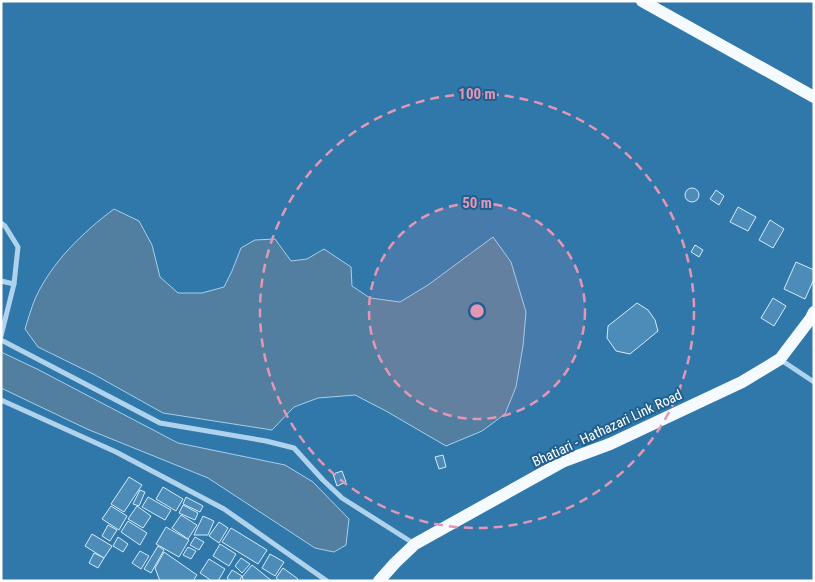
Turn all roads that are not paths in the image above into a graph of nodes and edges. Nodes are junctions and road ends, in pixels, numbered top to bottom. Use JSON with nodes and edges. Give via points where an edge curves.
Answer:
{"nodes":[{"id":1,"x":642,"y":1,"type":"edge"},
{"id":2,"x":814,"y":97,"type":"edge"},
{"id":3,"x":1,"y":223,"type":"edge"},
{"id":4,"x":1,"y":281,"type":"edge"},
{"id":5,"x":14,"y":284,"type":"junction"},
{"id":6,"x":814,"y":312,"type":"edge"},
{"id":7,"x":1,"y":338,"type":"edge"},
{"id":8,"x":780,"y":359,"type":"junction"},
{"id":9,"x":814,"y":382,"type":"edge"},
{"id":10,"x":1,"y":400,"type":"edge"},
{"id":11,"x":415,"y":544,"type":"junction"},
{"id":12,"x":327,"y":581,"type":"edge"},
{"id":13,"x":379,"y":581,"type":"edge"}],
"edges":[{"from":1,"to":2,"type":"main road"},
{"from":3,"to":5,"type":"street","via":[[18,247]]},
{"from":4,"to":5,"type":"street"},
{"from":5,"to":7,"type":"street"},
{"from":6,"to":8,"type":"main road","name":"Bhatiari - Hathazari Link Road"},
{"from":7,"to":11,"type":"street","via":[[160,423],[294,448],[342,498]]},
{"from":8,"to":9,"type":"street"},
{"from":8,"to":11,"type":"main road","name":"Bhatiari - Hathazari Link Road","via":[[742,382],[564,462]]},
{"from":10,"to":12,"type":"street","via":[[116,452],[224,508]]},
{"from":11,"to":13,"type":"main road","name":"Bhatiari - Hathazari Link Road"}]}
